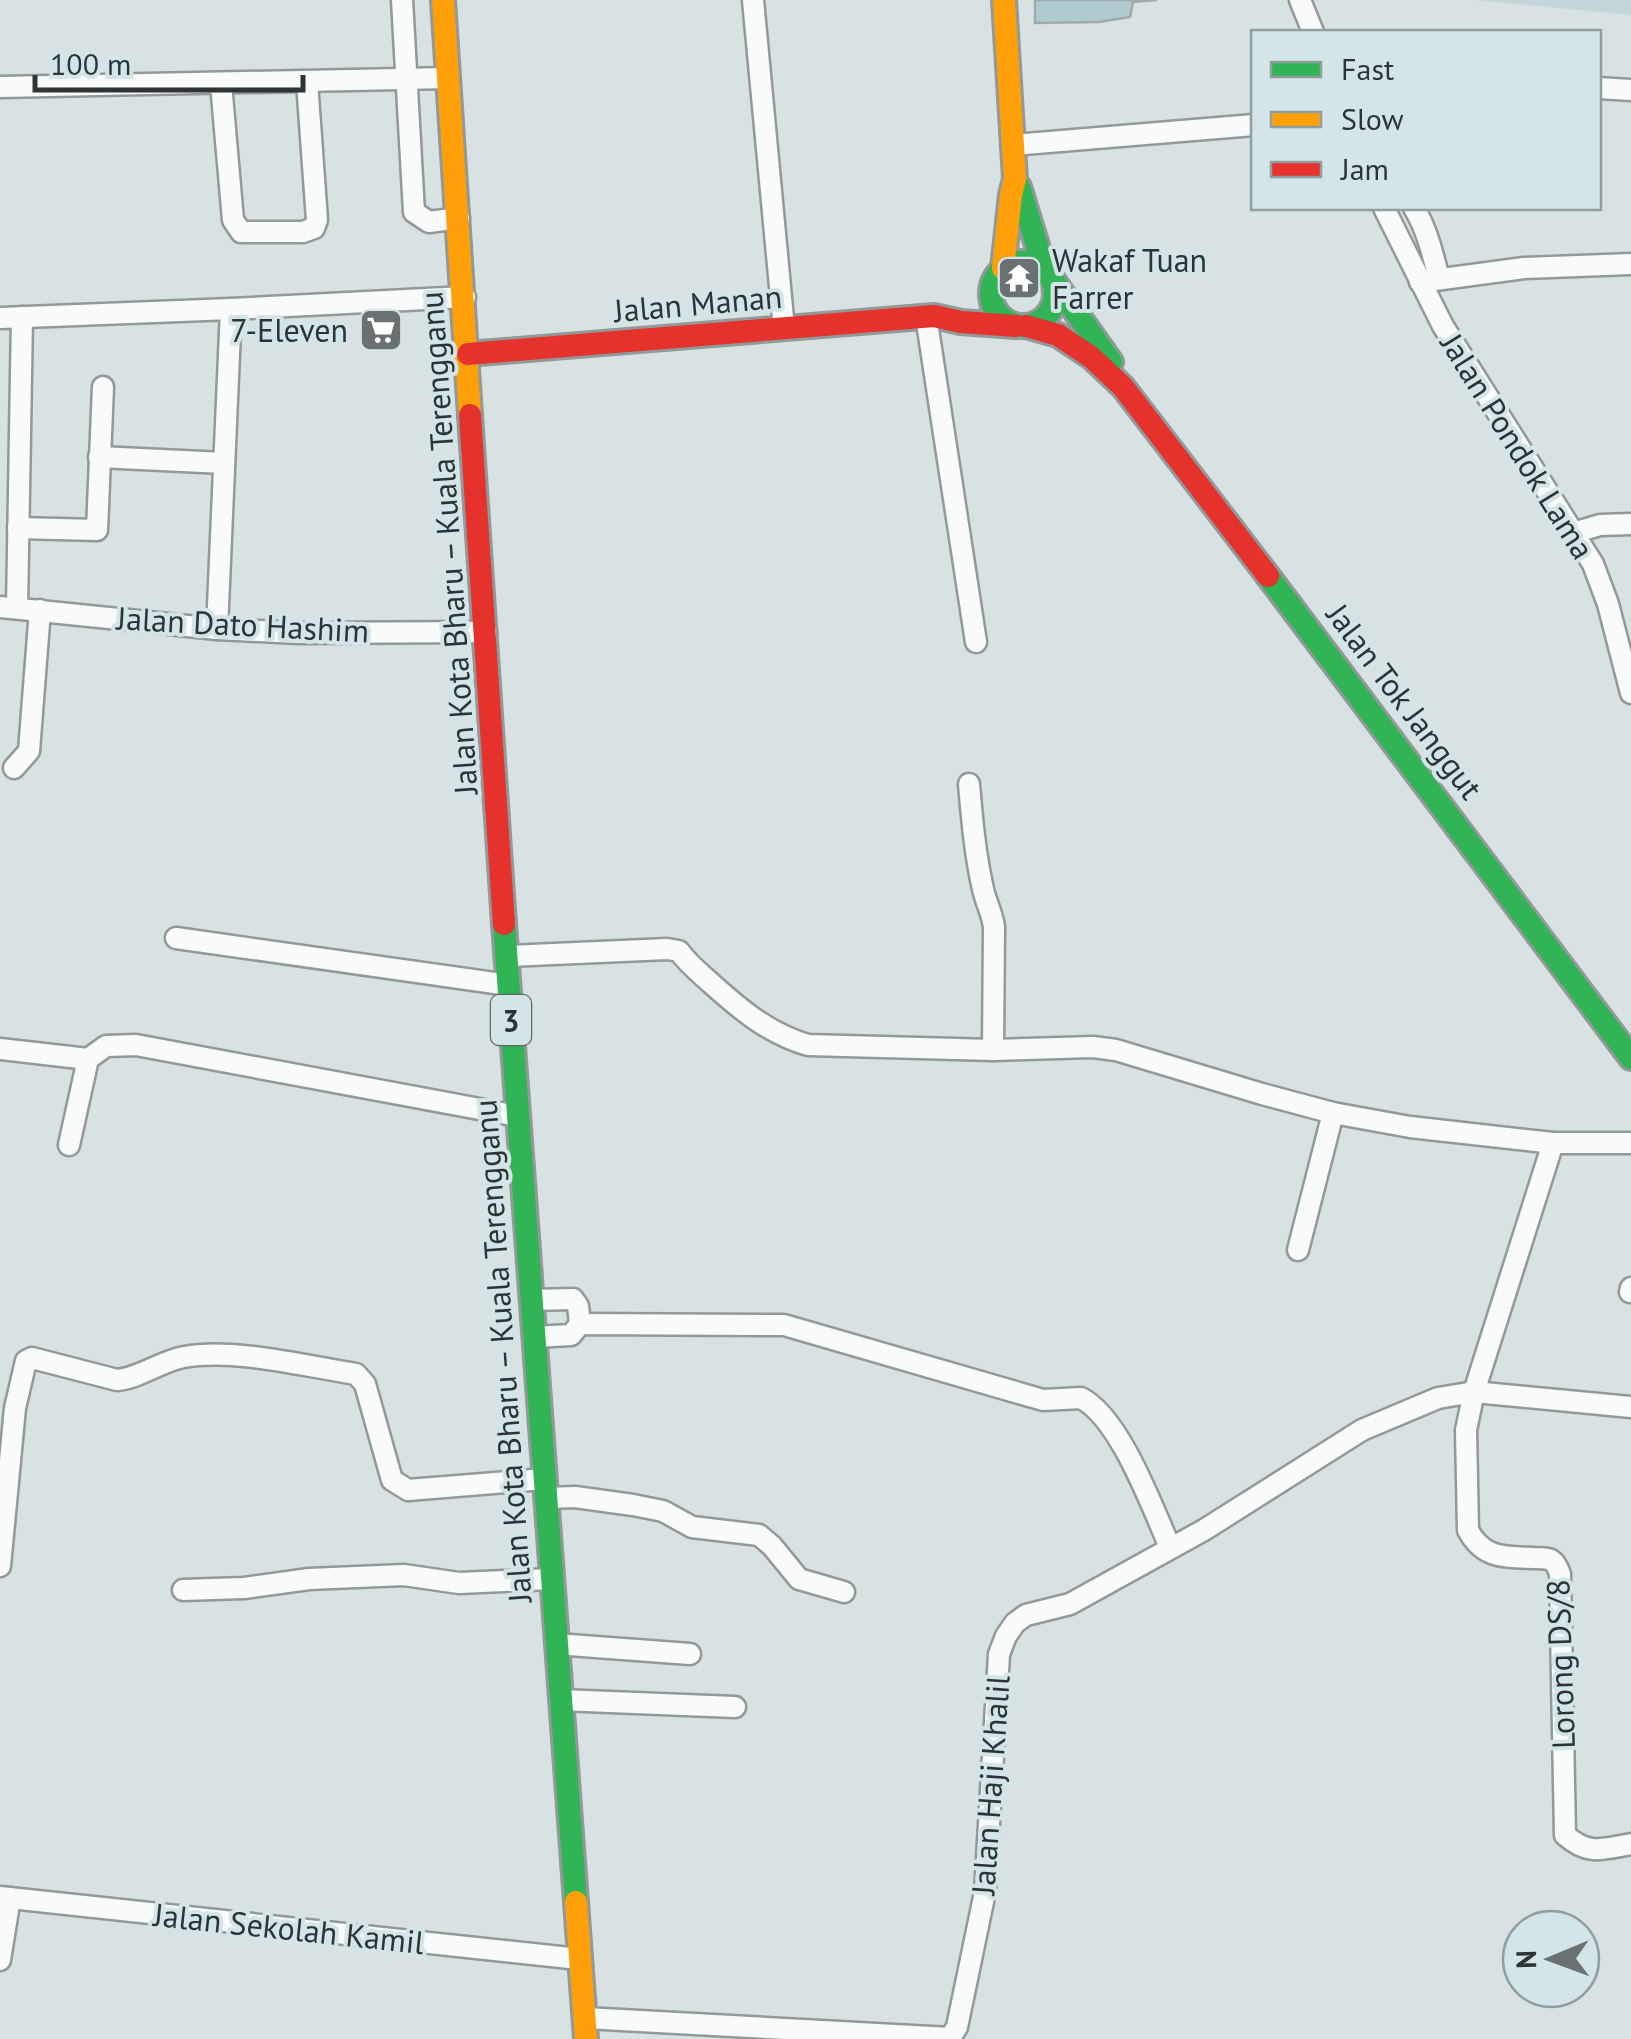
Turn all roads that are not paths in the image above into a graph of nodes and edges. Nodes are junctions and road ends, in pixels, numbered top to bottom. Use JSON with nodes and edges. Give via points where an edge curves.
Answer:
{"nodes":[{"id":1,"x":402,"y":0,"type":"edge"},
{"id":2,"x":443,"y":0,"type":"edge"},
{"id":3,"x":753,"y":0,"type":"edge"},
{"id":4,"x":1004,"y":0,"type":"edge"},
{"id":5,"x":1300,"y":0,"type":"edge"},
{"id":6,"x":1312,"y":30,"type":"edge"},
{"id":7,"x":449,"y":78,"type":"junction"},
{"id":8,"x":406,"y":81,"type":"junction"},
{"id":9,"x":307,"y":82,"type":"junction"},
{"id":10,"x":222,"y":84,"type":"junction"},
{"id":11,"x":0,"y":87,"type":"edge"},
{"id":12,"x":1601,"y":88,"type":"edge"},
{"id":13,"x":1631,"y":90,"type":"edge"},
{"id":14,"x":1251,"y":124,"type":"edge"},
{"id":15,"x":1013,"y":146,"type":"junction"},
{"id":16,"x":1015,"y":179,"type":"junction"},
{"id":17,"x":1385,"y":210,"type":"edge"},
{"id":18,"x":1415,"y":210,"type":"edge"},
{"id":19,"x":459,"y":218,"type":"junction"},
{"id":20,"x":1631,"y":264,"type":"edge"},
{"id":21,"x":999,"y":272,"type":"junction"},
{"id":22,"x":1047,"y":272,"type":"junction"},
{"id":23,"x":1429,"y":281,"type":"junction"},
{"id":24,"x":464,"y":297,"type":"junction"},
{"id":25,"x":231,"y":310,"type":"junction"},
{"id":26,"x":930,"y":316,"type":"junction"},
{"id":27,"x":22,"y":317,"type":"junction"},
{"id":28,"x":0,"y":318,"type":"edge"},
{"id":29,"x":1021,"y":326,"type":"junction"},
{"id":30,"x":784,"y":329,"type":"junction"},
{"id":31,"x":468,"y":354,"type":"junction"},
{"id":32,"x":104,"y":388,"type":"dead end"},
{"id":33,"x":1123,"y":388,"type":"junction"},
{"id":34,"x":99,"y":457,"type":"junction"},
{"id":35,"x":224,"y":463,"type":"junction"},
{"id":36,"x":1631,"y":524,"type":"edge"},
{"id":37,"x":18,"y":528,"type":"junction"},
{"id":38,"x":1573,"y":533,"type":"junction"},
{"id":39,"x":8,"y":607,"type":"edge"},
{"id":40,"x":40,"y":610,"type":"junction"},
{"id":41,"x":217,"y":629,"type":"junction"},
{"id":42,"x":486,"y":632,"type":"junction"},
{"id":43,"x":976,"y":642,"type":"dead end"},
{"id":44,"x":1630,"y":689,"type":"edge"},
{"id":45,"x":14,"y":768,"type":"dead end"},
{"id":46,"x":969,"y":784,"type":"dead end"},
{"id":47,"x":176,"y":938,"type":"dead end"},
{"id":48,"x":508,"y":956,"type":"junction"},
{"id":49,"x":509,"y":985,"type":"junction"},
{"id":50,"x":0,"y":1049,"type":"edge"},
{"id":51,"x":993,"y":1050,"type":"junction"},
{"id":52,"x":1631,"y":1058,"type":"edge"},
{"id":53,"x":88,"y":1059,"type":"junction"},
{"id":54,"x":1333,"y":1113,"type":"junction"},
{"id":55,"x":518,"y":1116,"type":"junction"},
{"id":56,"x":1553,"y":1143,"type":"junction"},
{"id":57,"x":1631,"y":1143,"type":"edge"},
{"id":58,"x":69,"y":1144,"type":"dead end"},
{"id":59,"x":1298,"y":1250,"type":"dead end"},
{"id":60,"x":531,"y":1300,"type":"junction"},
{"id":61,"x":580,"y":1324,"type":"junction"},
{"id":62,"x":534,"y":1337,"type":"junction"},
{"id":63,"x":1474,"y":1392,"type":"junction"},
{"id":64,"x":1631,"y":1407,"type":"edge"},
{"id":65,"x":545,"y":1489,"type":"junction"},
{"id":66,"x":1170,"y":1547,"type":"junction"},
{"id":67,"x":0,"y":1566,"type":"edge"},
{"id":68,"x":552,"y":1580,"type":"junction"},
{"id":69,"x":182,"y":1590,"type":"dead end"},
{"id":70,"x":844,"y":1592,"type":"dead end"},
{"id":71,"x":556,"y":1644,"type":"junction"},
{"id":72,"x":690,"y":1654,"type":"dead end"},
{"id":73,"x":560,"y":1700,"type":"junction"},
{"id":74,"x":735,"y":1707,"type":"dead end"},
{"id":75,"x":1631,"y":1844,"type":"edge"},
{"id":76,"x":5,"y":1897,"type":"edge"},
{"id":77,"x":579,"y":1959,"type":"junction"},
{"id":78,"x":0,"y":1960,"type":"edge"},
{"id":79,"x":585,"y":2029,"type":"edge"}],
"edges":[{"from":1,"to":8,"type":"street"},
{"from":2,"to":7,"type":"main road","name":"Jalan Kota Bharu – Kuala Terengganu","number":"3"},
{"from":3,"to":30,"type":"street"},
{"from":4,"to":15,"type":"main road"},
{"from":5,"to":6,"type":"street"},
{"from":7,"to":8,"type":"street"},
{"from":7,"to":19,"type":"main road","name":"Jalan Kota Bharu – Kuala Terengganu","number":"3"},
{"from":8,"to":9,"type":"street"},
{"from":8,"to":19,"type":"street","via":[[414,212],[429,222]]},
{"from":9,"to":10,"type":"street"},
{"from":9,"to":10,"type":"street","via":[[317,220],[303,232],[236,227]]},
{"from":10,"to":11,"type":"street"},
{"from":12,"to":13,"type":"street"},
{"from":14,"to":15,"type":"street"},
{"from":15,"to":16,"type":"main road"},
{"from":16,"to":21,"type":"main road"},
{"from":16,"to":22,"type":"main road"},
{"from":17,"to":23,"type":"street","name":"Jalan Pondok Lama"},
{"from":18,"to":23,"type":"street","via":[[1434,257]]},
{"from":19,"to":24,"type":"main road","name":"Jalan Kota Bharu – Kuala Terengganu","number":"3"},
{"from":20,"to":23,"type":"street"},
{"from":21,"to":22,"type":"main road","via":[[1023,261]]},
{"from":21,"to":26,"type":"main road","name":"Jalan Manan","via":[[982,290]]},
{"from":21,"to":29,"type":"main road","via":[[993,306],[1006,322]]},
{"from":22,"to":29,"type":"main road","via":[[1055,287],[1052,309],[1046,318]]},
{"from":22,"to":33,"type":"main road","name":"Jalan Tok Janggut"},
{"from":23,"to":38,"type":"street","name":"Jalan Pondok Lama","via":[[1443,326]]},
{"from":24,"to":25,"type":"street"},
{"from":24,"to":31,"type":"main road","name":"Jalan Kota Bharu – Kuala Terengganu","number":"3"},
{"from":25,"to":27,"type":"street"},
{"from":25,"to":35,"type":"street"},
{"from":26,"to":29,"type":"main road","name":"Jalan Manan"},
{"from":26,"to":30,"type":"main road","name":"Jalan Manan"},
{"from":26,"to":43,"type":"street"},
{"from":27,"to":28,"type":"street"},
{"from":27,"to":37,"type":"street"},
{"from":29,"to":33,"type":"main road","name":"Jalan Tok Janggut","via":[[1058,335]]},
{"from":30,"to":31,"type":"main road","name":"Jalan Manan"},
{"from":31,"to":42,"type":"main road","name":"Jalan Kota Bharu – Kuala Terengganu","number":"3"},
{"from":32,"to":34,"type":"street"},
{"from":33,"to":52,"type":"main road","name":"Jalan Tok Janggut"},
{"from":34,"to":35,"type":"street"},
{"from":34,"to":37,"type":"street","via":[[97,530]]},
{"from":35,"to":41,"type":"street"},
{"from":36,"to":38,"type":"street"},
{"from":37,"to":39,"type":"street"},
{"from":38,"to":44,"type":"street","name":"Jalan Pondok Lama","via":[[1608,604]]},
{"from":39,"to":40,"type":"street","name":"Jalan Dato Hashim"},
{"from":40,"to":41,"type":"street","name":"Jalan Dato Hashim"},
{"from":40,"to":45,"type":"street","via":[[29,751]]},
{"from":41,"to":42,"type":"street","name":"Jalan Dato Hashim"},
{"from":42,"to":48,"type":"main road","name":"Jalan Kota Bharu – Kuala Terengganu","number":"3"},
{"from":46,"to":51,"type":"street","via":[[994,927]]},
{"from":47,"to":49,"type":"street"},
{"from":48,"to":49,"type":"main road","name":"Jalan Kota Bharu – Kuala Terengganu","number":"3"},
{"from":48,"to":51,"type":"street","via":[[678,951],[729,999],[788,1039]]},
{"from":49,"to":55,"type":"main road","name":"Jalan Kota Bharu – Kuala Terengganu","number":"3"},
{"from":50,"to":53,"type":"street"},
{"from":51,"to":54,"type":"street","via":[[1116,1050]]},
{"from":53,"to":55,"type":"street","via":[[106,1046],[136,1045]]},
{"from":53,"to":58,"type":"street"},
{"from":54,"to":56,"type":"street"},
{"from":54,"to":59,"type":"street"},
{"from":55,"to":60,"type":"main road","name":"Jalan Kota Bharu – Kuala Terengganu","number":"3"},
{"from":56,"to":57,"type":"street"},
{"from":56,"to":63,"type":"street","name":"Lorong DS/8"},
{"from":60,"to":61,"type":"street","via":[[572,1300]]},
{"from":60,"to":62,"type":"main road","name":"Jalan Kota Bharu – Kuala Terengganu","number":"3"},
{"from":61,"to":62,"type":"street","via":[[571,1336]]},
{"from":61,"to":66,"type":"street","via":[[784,1325],[1042,1400],[1081,1398],[1119,1438]]},
{"from":62,"to":65,"type":"main road","name":"Jalan Kota Bharu – Kuala Terengganu","number":"3"},
{"from":63,"to":64,"type":"street","name":"Jalan Haji Khalil"},
{"from":63,"to":66,"type":"street","name":"Jalan Haji Khalil","via":[[1438,1398],[1362,1430]]},
{"from":63,"to":75,"type":"street","name":"Lorong DS/8","via":[[1466,1430],[1468,1530],[1488,1552],[1549,1558],[1560,1574],[1565,1834],[1594,1850]]},
{"from":65,"to":67,"type":"street","via":[[408,1490],[392,1480],[365,1384],[356,1374],[219,1356],[185,1357],[117,1380],[32,1358],[16,1408]]},
{"from":65,"to":68,"type":"main road","name":"Jalan Kota Bharu – Kuala Terengganu","number":"3"},
{"from":65,"to":70,"type":"street","via":[[663,1511],[692,1527],[758,1535],[800,1578]]},
{"from":66,"to":79,"type":"street","name":"Jalan Haji Khalil","via":[[1070,1604],[1026,1615],[1006,1636],[999,1654],[985,1892],[950,2038]]},
{"from":68,"to":69,"type":"street","via":[[459,1583],[404,1576]]},
{"from":68,"to":71,"type":"main road","name":"Jalan Kota Bharu – Kuala Terengganu","number":"3"},
{"from":71,"to":72,"type":"street"},
{"from":71,"to":73,"type":"main road","name":"Jalan Kota Bharu – Kuala Terengganu","number":"3"},
{"from":73,"to":74,"type":"street"},
{"from":73,"to":77,"type":"main road","name":"Jalan Kota Bharu – Kuala Terengganu","number":"3"},
{"from":76,"to":77,"type":"street","name":"Jalan Sekolah Kamil"},
{"from":76,"to":78,"type":"street"},
{"from":77,"to":79,"type":"main road","name":"Jalan Kota Bharu – Kuala Terengganu","number":"3"}]}
